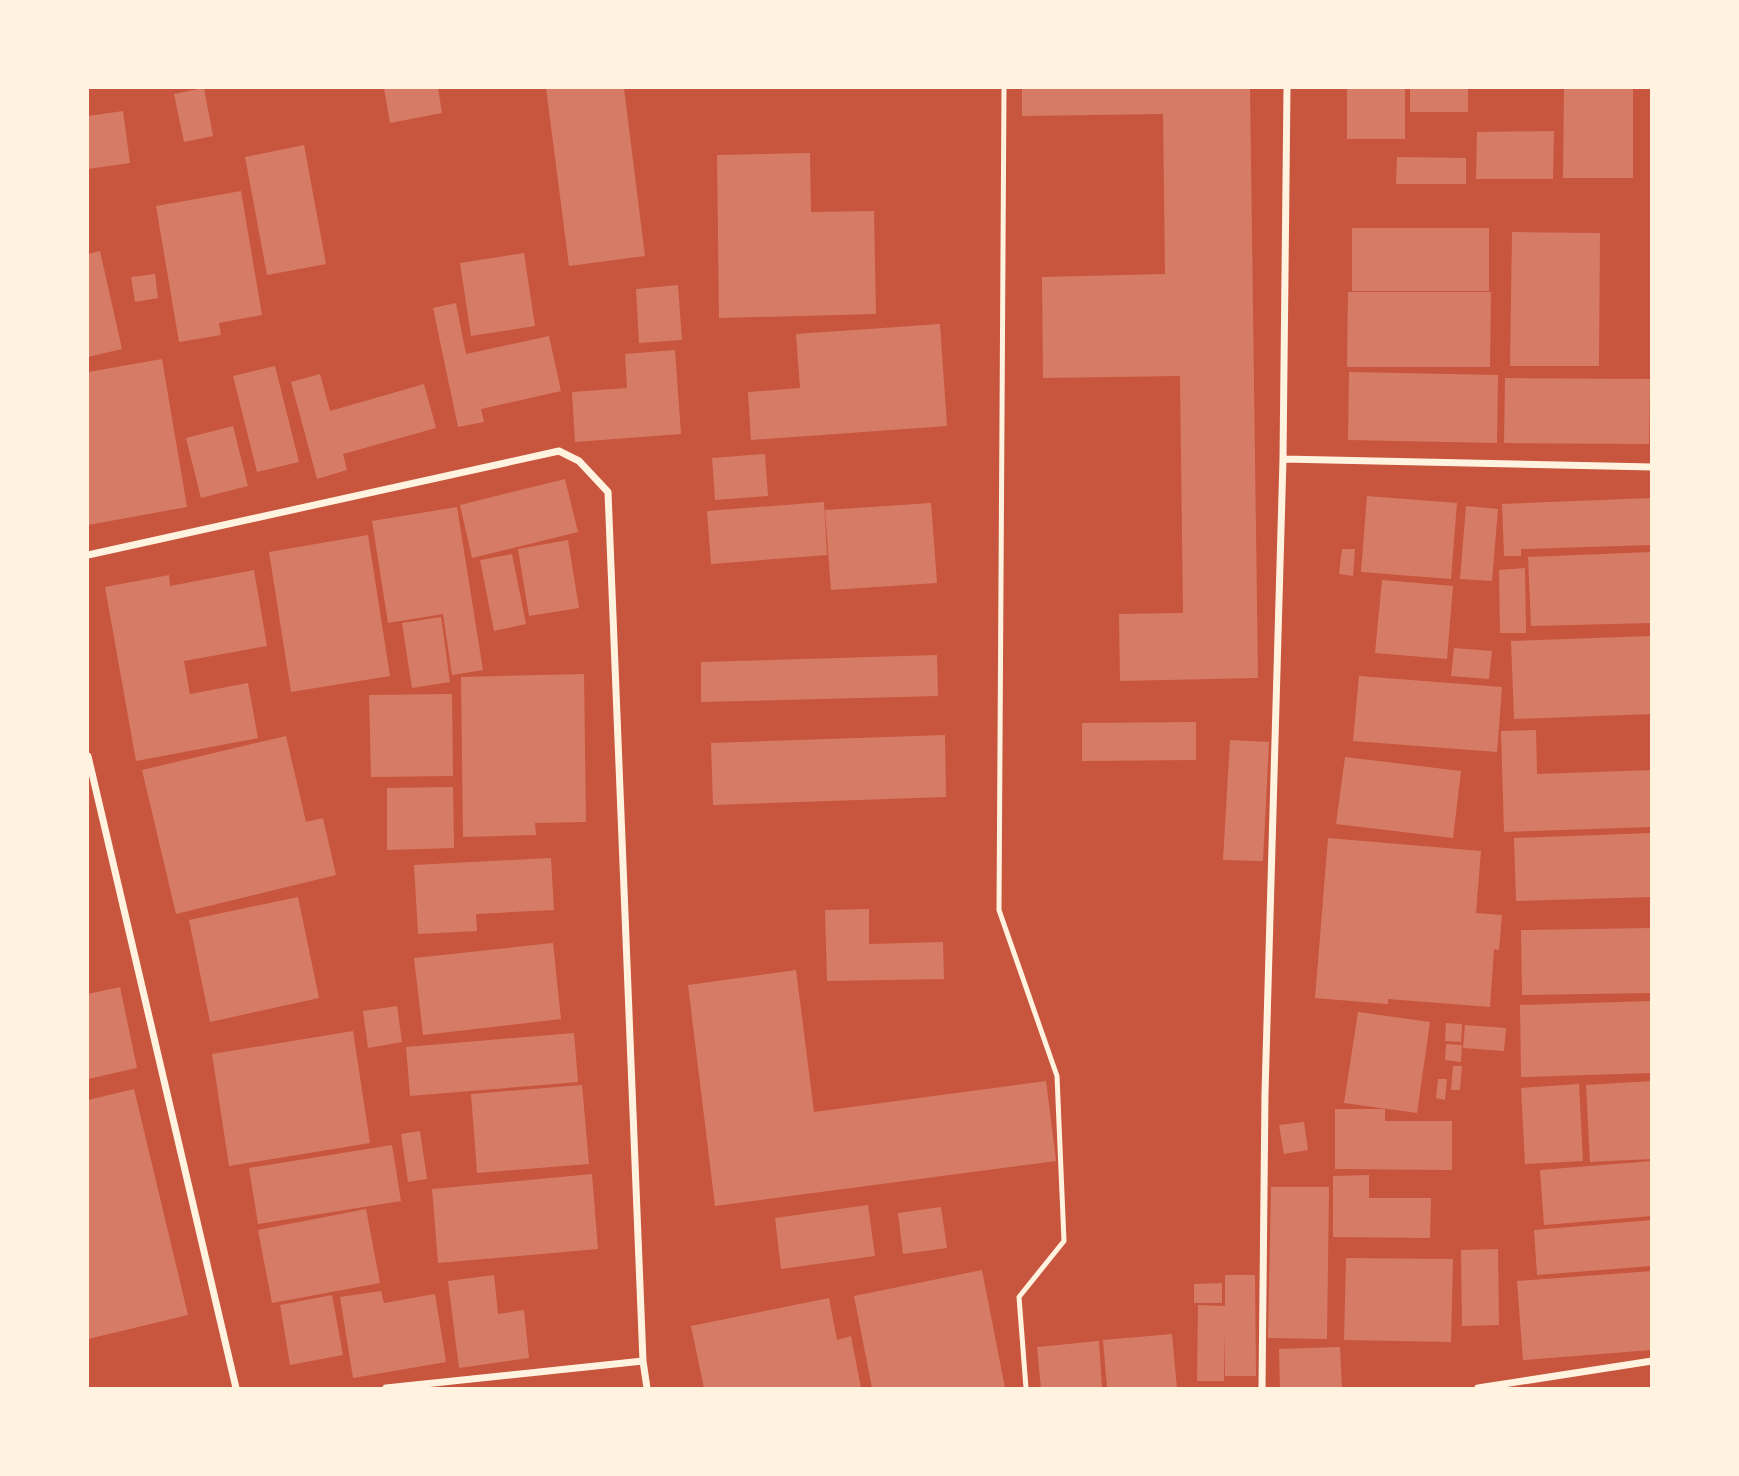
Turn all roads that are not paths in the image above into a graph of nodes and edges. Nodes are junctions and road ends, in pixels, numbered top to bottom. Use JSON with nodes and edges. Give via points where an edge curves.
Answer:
{"nodes":[{"id":1,"x":1004,"y":88,"type":"edge"},
{"id":2,"x":1287,"y":88,"type":"edge"},
{"id":3,"x":1283,"y":458,"type":"junction"},
{"id":4,"x":1651,"y":467,"type":"edge"},
{"id":5,"x":88,"y":555,"type":"edge"},
{"id":6,"x":88,"y":756,"type":"edge"},
{"id":7,"x":643,"y":1361,"type":"junction"},
{"id":8,"x":1651,"y":1361,"type":"edge"},
{"id":9,"x":236,"y":1388,"type":"edge"},
{"id":10,"x":386,"y":1388,"type":"edge"},
{"id":11,"x":648,"y":1388,"type":"edge"},
{"id":12,"x":1026,"y":1388,"type":"edge"},
{"id":13,"x":1262,"y":1388,"type":"edge"},
{"id":14,"x":1478,"y":1388,"type":"edge"}],
"edges":[{"from":1,"to":12,"type":"lane","via":[[999,910],[1057,1076],[1064,1241],[1019,1297]]},
{"from":2,"to":3,"type":"street"},
{"from":3,"to":4,"type":"street"},
{"from":3,"to":13,"type":"street","via":[[1265,1093]]},
{"from":5,"to":7,"type":"street","via":[[559,451],[579,461],[608,492]]},
{"from":6,"to":9,"type":"street"},
{"from":7,"to":10,"type":"street"},
{"from":7,"to":11,"type":"street"},
{"from":8,"to":14,"type":"street"}]}
